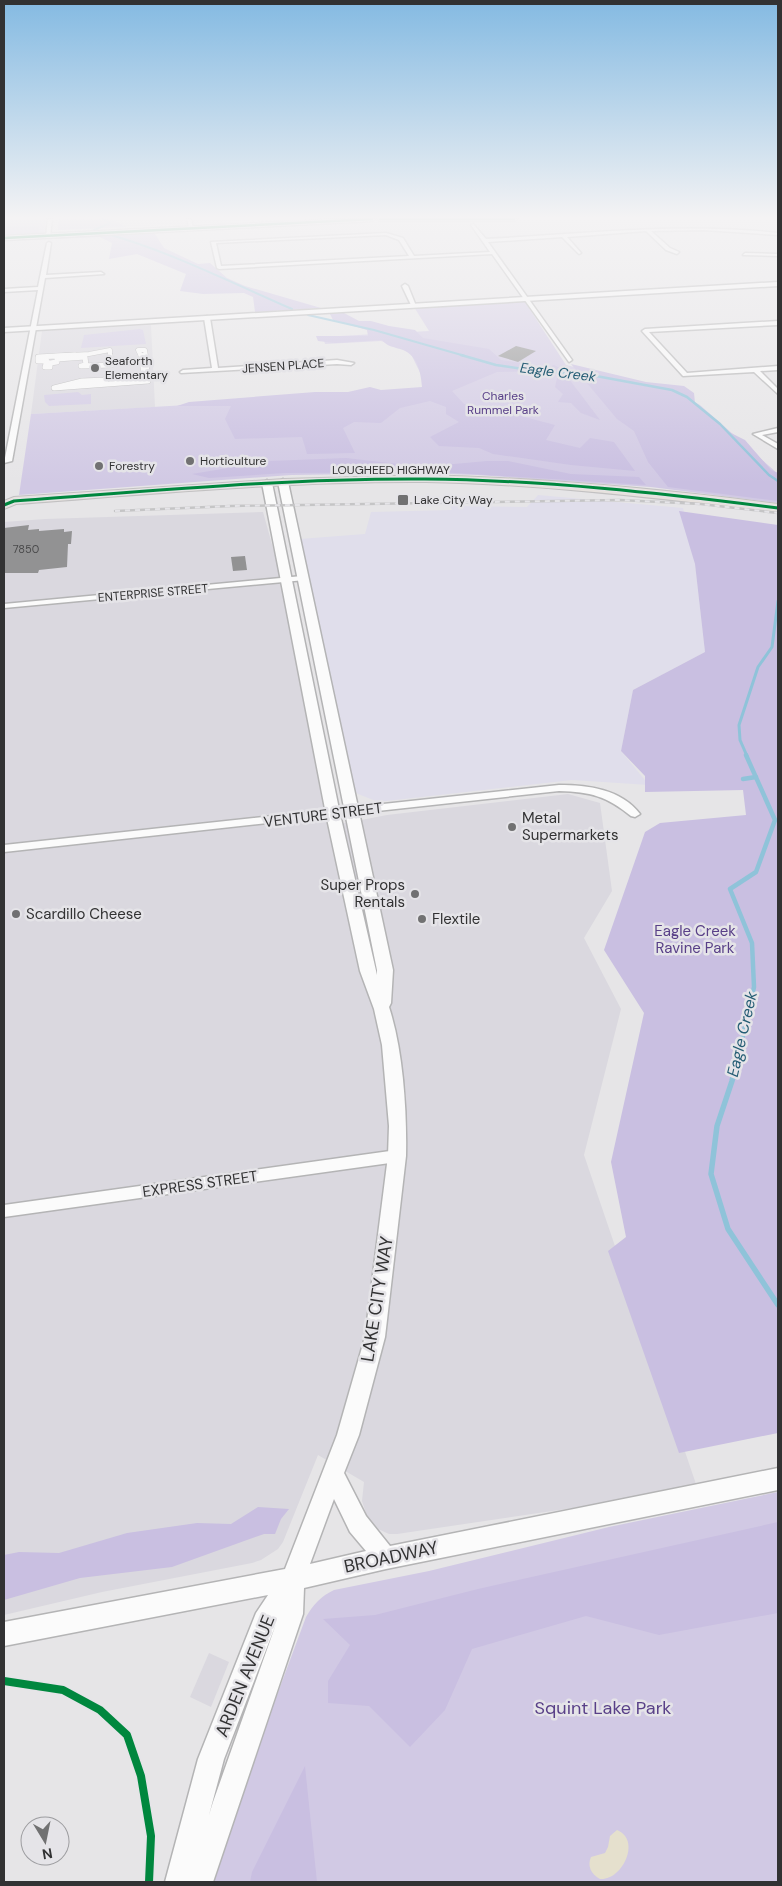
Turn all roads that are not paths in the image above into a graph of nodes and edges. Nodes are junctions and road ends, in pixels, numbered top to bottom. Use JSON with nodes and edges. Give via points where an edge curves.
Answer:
{"nodes":[{"id":1,"x":37,"y":307,"type":"edge"},
{"id":2,"x":382,"y":307,"type":"edge"},
{"id":3,"x":532,"y":307,"type":"edge"},
{"id":4,"x":207,"y":318,"type":"junction"},
{"id":5,"x":778,"y":323,"type":"edge"},
{"id":6,"x":33,"y":328,"type":"junction"},
{"id":7,"x":4,"y":330,"type":"edge"},
{"id":8,"x":569,"y":360,"type":"dead end"},
{"id":9,"x":351,"y":364,"type":"dead end"},
{"id":10,"x":112,"y":365,"type":"joint"},
{"id":11,"x":778,"y":368,"type":"edge"},
{"id":12,"x":215,"y":370,"type":"junction"},
{"id":13,"x":756,"y":370,"type":"junction"},
{"id":14,"x":183,"y":372,"type":"dead end"},
{"id":15,"x":148,"y":381,"type":"joint"},
{"id":16,"x":778,"y":392,"type":"edge"},
{"id":17,"x":778,"y":430,"type":"edge"},
{"id":18,"x":778,"y":447,"type":"edge"},
{"id":19,"x":6,"y":461,"type":"edge"},
{"id":20,"x":283,"y":485,"type":"junction"},
{"id":21,"x":268,"y":490,"type":"junction"},
{"id":22,"x":5,"y":505,"type":"edge"},
{"id":23,"x":778,"y":508,"type":"edge"},
{"id":24,"x":778,"y":514,"type":"edge"},
{"id":25,"x":302,"y":578,"type":"junction"},
{"id":26,"x":286,"y":581,"type":"junction"},
{"id":27,"x":4,"y":606,"type":"edge"},
{"id":28,"x":352,"y":812,"type":"junction"},
{"id":29,"x":333,"y":814,"type":"junction"},
{"id":30,"x":635,"y":814,"type":"dead end"},
{"id":31,"x":4,"y":849,"type":"edge"},
{"id":32,"x":382,"y":1009,"type":"junction"},
{"id":33,"x":396,"y":1156,"type":"junction"},
{"id":34,"x":4,"y":1211,"type":"edge"},
{"id":35,"x":334,"y":1473,"type":"junction"},
{"id":36,"x":778,"y":1479,"type":"edge"},
{"id":37,"x":386,"y":1558,"type":"junction"},
{"id":38,"x":293,"y":1578,"type":"junction"},
{"id":39,"x":4,"y":1634,"type":"edge"},
{"id":40,"x":178,"y":1882,"type":"edge"},
{"id":41,"x":200,"y":1882,"type":"edge"}],
"edges":[{"from":1,"to":6,"type":"street"},
{"from":2,"to":4,"type":"street"},
{"from":3,"to":8,"type":"street"},
{"from":4,"to":6,"type":"street"},
{"from":4,"to":12,"type":"street"},
{"from":5,"to":13,"type":"street","via":[[645,331],[685,375]]},
{"from":6,"to":7,"type":"street"},
{"from":6,"to":19,"type":"street"},
{"from":9,"to":12,"type":"street","name":"JENSEN PLACE","via":[[337,362]]},
{"from":10,"to":10,"type":"street","via":[[81,366],[86,365],[85,357],[57,359],[57,362],[50,363],[50,367],[45,367],[46,361],[38,361],[38,357],[110,350]]},
{"from":11,"to":13,"type":"street"},
{"from":12,"to":14,"type":"street","name":"JENSEN PLACE"},
{"from":13,"to":16,"type":"street"},
{"from":15,"to":15,"type":"street","via":[[54,388],[106,378],[112,378],[112,382],[145,379],[138,350],[144,350]]},
{"from":17,"to":18,"type":"street","via":[[756,434]]},
{"from":20,"to":21,"type":"main road","name":"LOUGHEED HIGHWAY"},
{"from":20,"to":23,"type":"main road","name":"LOUGHEED HIGHWAY","via":[[375,479],[500,482],[681,495]]},
{"from":20,"to":24,"type":"main road","name":"LOUGHEED HIGHWAY","via":[[428,484],[548,489]]},
{"from":20,"to":25,"type":"street","name":"LAKE CITY WAY"},
{"from":21,"to":22,"type":"main road","name":"LOUGHEED HIGHWAY","via":[[14,501]]},
{"from":21,"to":22,"type":"main road","name":"LOUGHEED HIGHWAY","via":[[252,494],[129,502]]},
{"from":21,"to":26,"type":"street","name":"LAKE CITY WAY"},
{"from":25,"to":26,"type":"street","name":"ENTERPRISE STREET"},
{"from":25,"to":28,"type":"street","name":"LAKE CITY WAY"},
{"from":26,"to":27,"type":"street","name":"ENTERPRISE STREET"},
{"from":26,"to":29,"type":"street","name":"LAKE CITY WAY"},
{"from":28,"to":29,"type":"street","name":"VENTURE STREET"},
{"from":28,"to":30,"type":"street","name":"VENTURE STREET","via":[[582,788],[603,791],[620,800]]},
{"from":28,"to":32,"type":"street","name":"LAKE CITY WAY","via":[[385,970]]},
{"from":29,"to":31,"type":"street","name":"VENTURE STREET"},
{"from":29,"to":32,"type":"street","name":"LAKE CITY WAY","via":[[368,971]]},
{"from":32,"to":33,"type":"street","name":"LAKE CITY WAY","via":[[391,1054],[398,1126]]},
{"from":33,"to":34,"type":"street","name":"EXPRESS STREET"},
{"from":33,"to":35,"type":"street","name":"LAKE CITY WAY","via":[[375,1337]]},
{"from":35,"to":37,"type":"street","via":[[358,1524]]},
{"from":35,"to":38,"type":"street","name":"LAKE CITY WAY"},
{"from":36,"to":37,"type":"street","name":"BROADWAY"},
{"from":37,"to":38,"type":"street","name":"BROADWAY"},
{"from":38,"to":39,"type":"street","name":"BROADWAY"},
{"from":38,"to":40,"type":"street","name":"ARDEN AVENUE","via":[[264,1620],[211,1759]]},
{"from":38,"to":41,"type":"street","name":"ARDEN AVENUE","via":[[291,1614]]}]}
